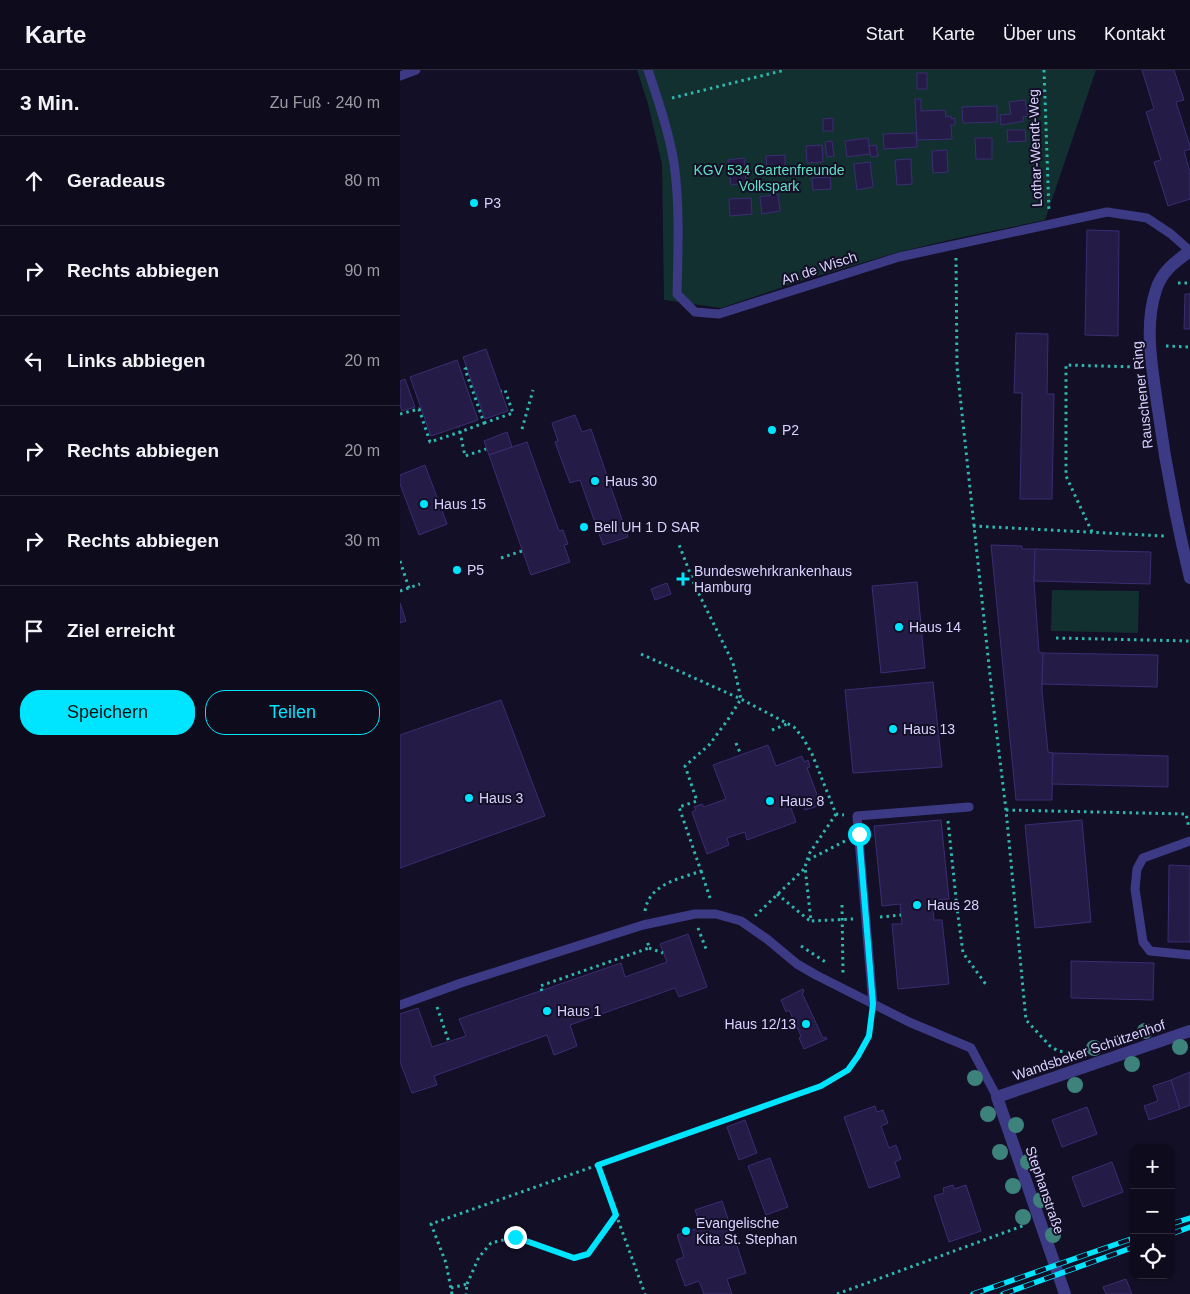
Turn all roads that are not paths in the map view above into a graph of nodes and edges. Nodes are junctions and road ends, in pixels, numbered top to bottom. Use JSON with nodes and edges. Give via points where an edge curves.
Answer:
{"nodes":[{"id":1,"x":416,"y":70,"type":"edge"},
{"id":2,"x":648,"y":70,"type":"edge"},
{"id":3,"x":400,"y":76,"type":"edge"},
{"id":4,"x":1190,"y":251,"type":"edge"},
{"id":5,"x":1190,"y":578,"type":"edge"},
{"id":6,"x":969,"y":807,"type":"dead end"},
{"id":7,"x":1190,"y":841,"type":"edge"},
{"id":8,"x":1190,"y":955,"type":"edge"},
{"id":9,"x":873,"y":1004,"type":"junction"},
{"id":10,"x":400,"y":1005,"type":"edge"},
{"id":11,"x":1190,"y":1031,"type":"edge"},
{"id":12,"x":997,"y":1097,"type":"junction"},
{"id":13,"x":1065,"y":1294,"type":"edge"}],
"edges":[{"from":1,"to":3,"type":"lane"},
{"from":2,"to":4,"type":"lane","name":"An de Wisch","via":[[674,162],[677,294],[695,312],[719,314],[899,257],[1107,212],[1148,218]]},
{"from":4,"to":5,"type":"street","name":"Rauschener Ring","via":[[1170,265],[1156,288],[1151,314],[1152,368],[1165,460]]},
{"from":6,"to":9,"type":"lane","via":[[857,816]]},
{"from":7,"to":8,"type":"lane","via":[[1143,858],[1137,869],[1135,889],[1143,942],[1150,951]]},
{"from":9,"to":10,"type":"lane","via":[[797,964],[741,921],[716,914],[693,914],[643,925]]},
{"from":9,"to":12,"type":"lane","via":[[971,1048]]},
{"from":11,"to":12,"type":"street","name":"Wandsbeker Schützenhof"},
{"from":12,"to":13,"type":"street","name":"Stephanstraße"}]}
